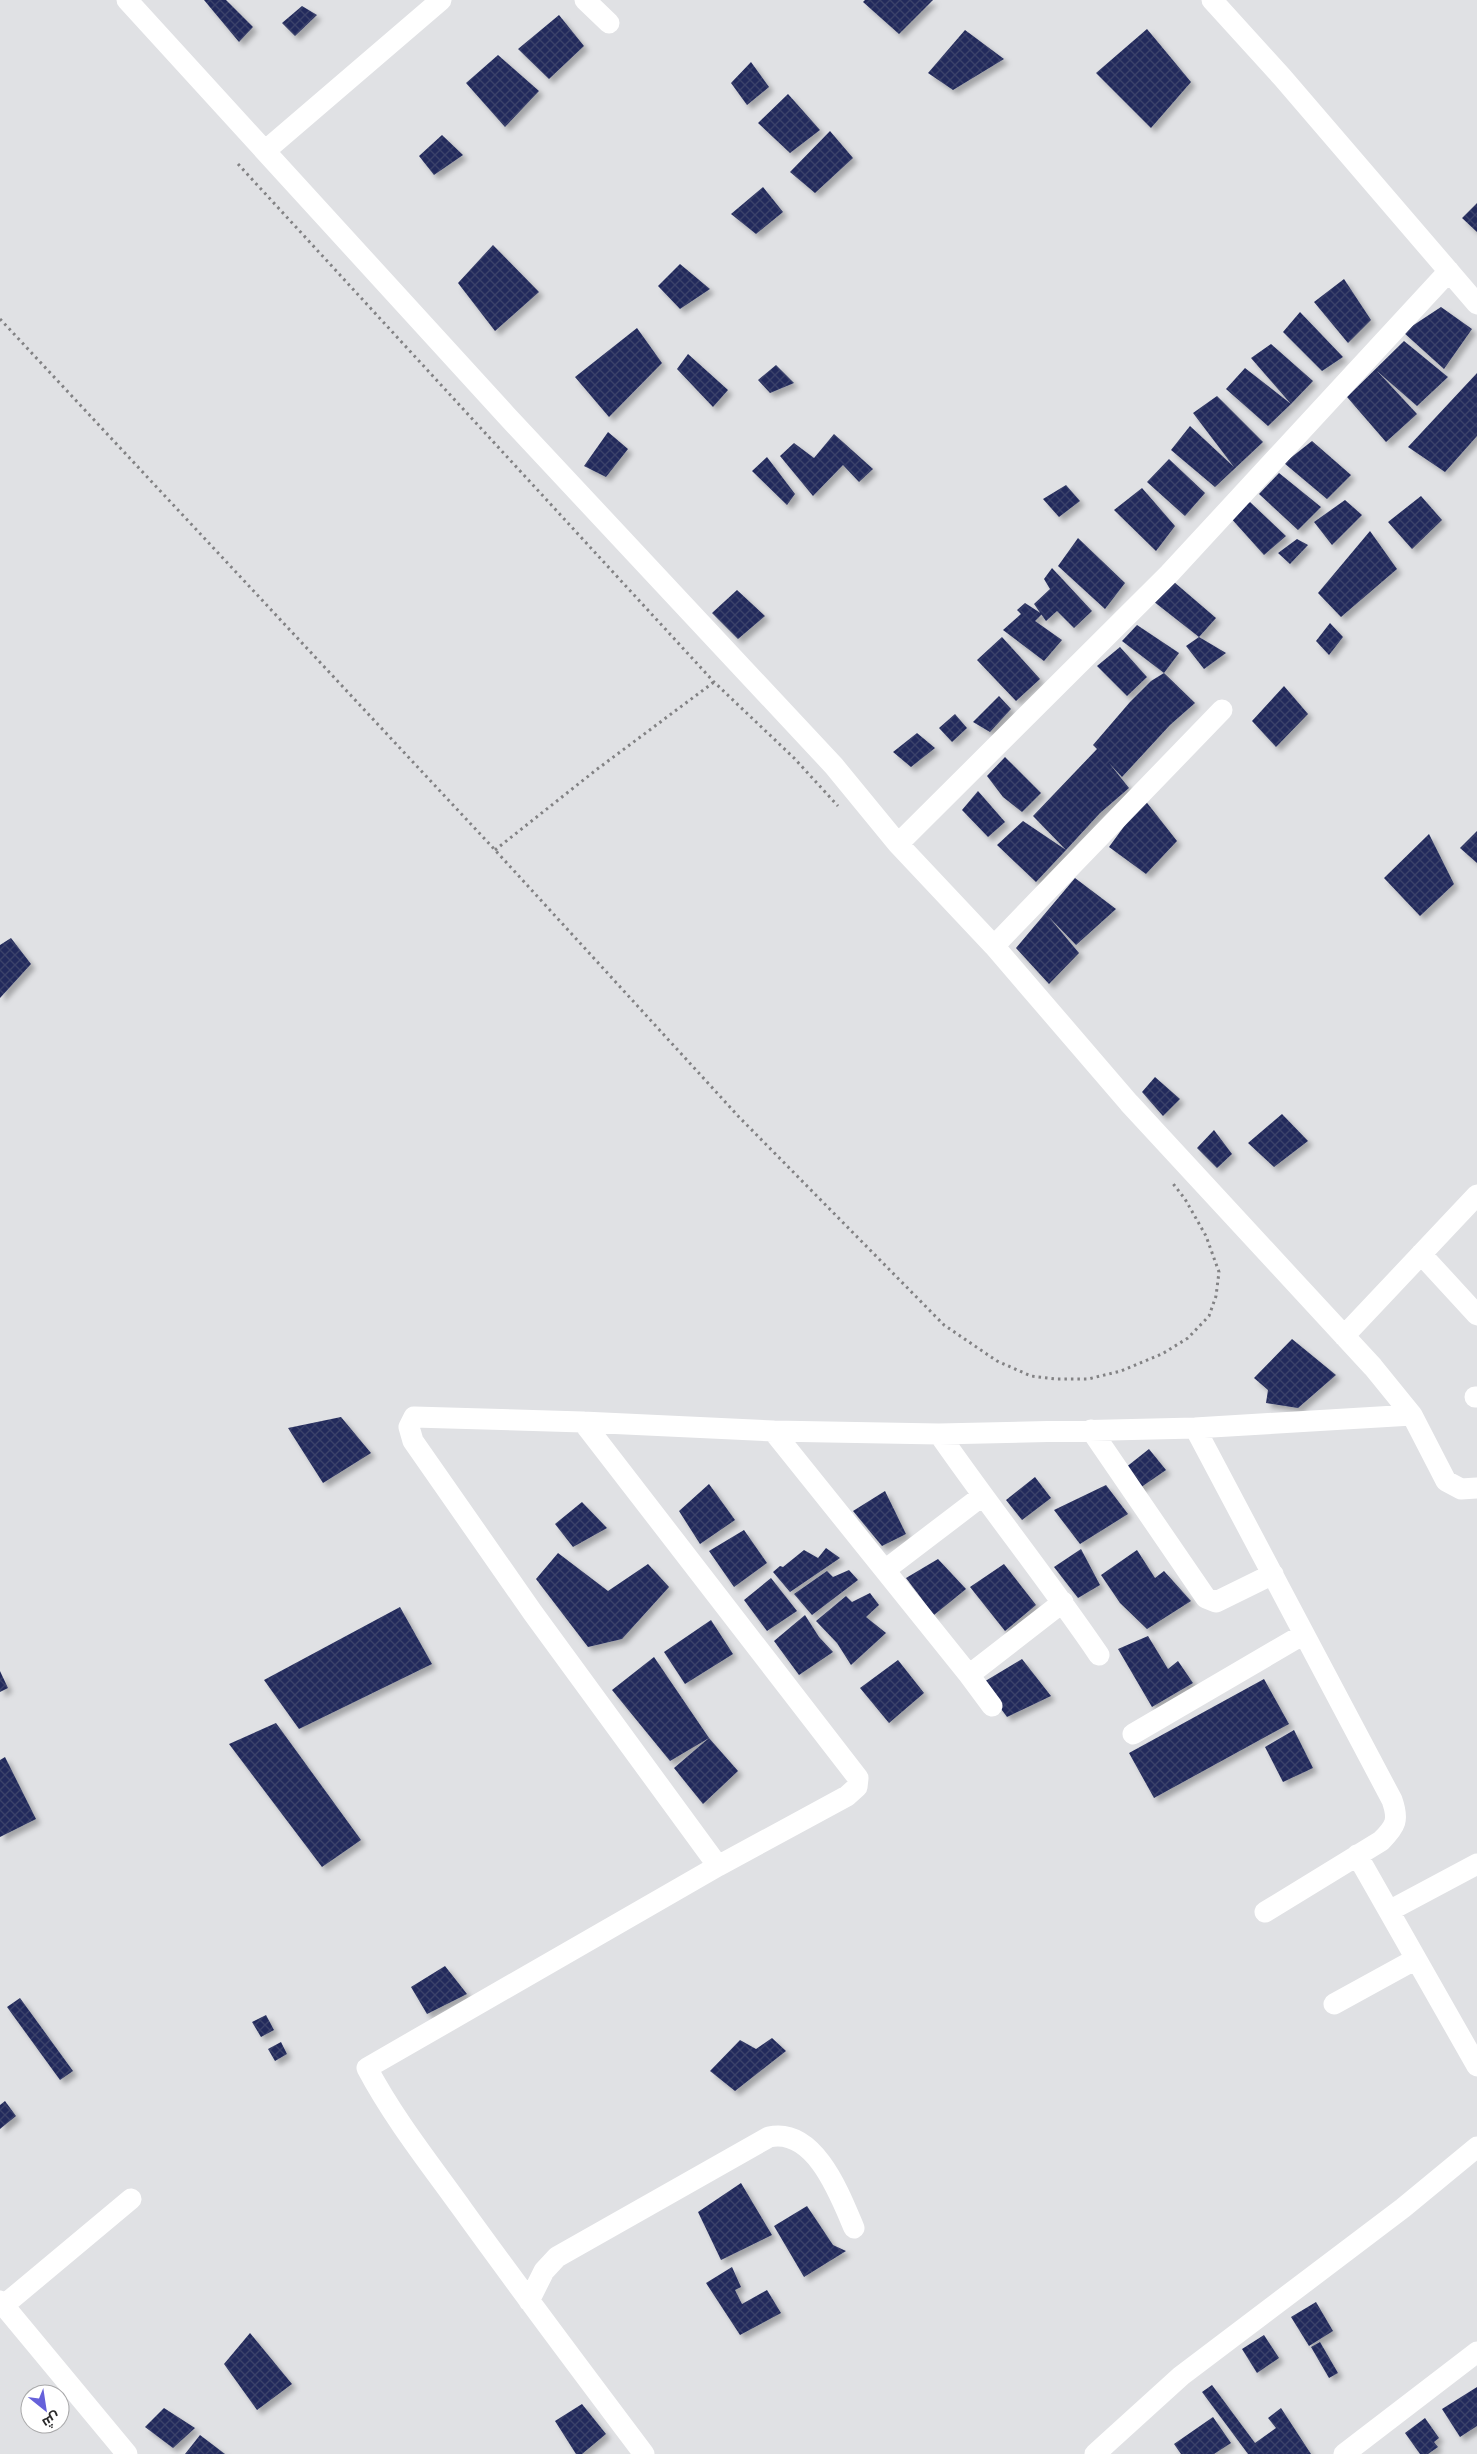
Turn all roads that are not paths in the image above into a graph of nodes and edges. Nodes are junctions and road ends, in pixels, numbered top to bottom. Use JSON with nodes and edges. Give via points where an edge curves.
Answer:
{"nodes":[{"id":1,"x":127,"y":0,"type":"edge"},
{"id":2,"x":441,"y":0,"type":"edge"},
{"id":3,"x":585,"y":0,"type":"edge"},
{"id":4,"x":1212,"y":0,"type":"edge"},
{"id":5,"x":609,"y":23,"type":"dead end"},
{"id":6,"x":265,"y":151,"type":"junction"},
{"id":7,"x":1449,"y":271,"type":"junction"},
{"id":8,"x":1476,"y":302,"type":"edge"},
{"id":9,"x":1222,"y":710,"type":"dead end"},
{"id":10,"x":898,"y":844,"type":"junction"},
{"id":11,"x":994,"y":946,"type":"junction"},
{"id":12,"x":1477,"y":1195,"type":"edge"},
{"id":13,"x":1421,"y":1254,"type":"junction"},
{"id":14,"x":1477,"y":1315,"type":"edge"},
{"id":15,"x":1344,"y":1336,"type":"junction"},
{"id":16,"x":1412,"y":1415,"type":"junction"},
{"id":17,"x":583,"y":1422,"type":"junction"},
{"id":18,"x":1195,"y":1428,"type":"junction"},
{"id":19,"x":1091,"y":1430,"type":"junction"},
{"id":20,"x":773,"y":1431,"type":"junction"},
{"id":21,"x":939,"y":1434,"type":"junction"},
{"id":22,"x":1477,"y":1488,"type":"edge"},
{"id":23,"x":982,"y":1496,"type":"junction"},
{"id":24,"x":885,"y":1570,"type":"junction"},
{"id":25,"x":1273,"y":1574,"type":"junction"},
{"id":26,"x":1063,"y":1602,"type":"junction"},
{"id":27,"x":1304,"y":1634,"type":"junction"},
{"id":28,"x":1099,"y":1655,"type":"dead end"},
{"id":29,"x":969,"y":1674,"type":"junction"},
{"id":30,"x":992,"y":1706,"type":"dead end"},
{"id":31,"x":1133,"y":1734,"type":"dead end"},
{"id":32,"x":1357,"y":1856,"type":"junction"},
{"id":33,"x":1477,"y":1864,"type":"edge"},
{"id":34,"x":718,"y":1866,"type":"junction"},
{"id":35,"x":1389,"y":1911,"type":"junction"},
{"id":36,"x":1265,"y":1912,"type":"dead end"},
{"id":37,"x":1416,"y":1960,"type":"junction"},
{"id":38,"x":1334,"y":2004,"type":"dead end"},
{"id":39,"x":1477,"y":2066,"type":"edge"},
{"id":40,"x":1477,"y":2147,"type":"edge"},
{"id":41,"x":131,"y":2200,"type":"dead end"},
{"id":42,"x":854,"y":2228,"type":"dead end"},
{"id":43,"x":529,"y":2301,"type":"junction"},
{"id":44,"x":2,"y":2303,"type":"edge"},
{"id":45,"x":1477,"y":2352,"type":"edge"},
{"id":46,"x":127,"y":2454,"type":"edge"},
{"id":47,"x":644,"y":2454,"type":"edge"},
{"id":48,"x":1095,"y":2454,"type":"edge"},
{"id":49,"x":1344,"y":2454,"type":"edge"}],
"edges":[{"from":1,"to":6,"type":"street"},
{"from":2,"to":6,"type":"street"},
{"from":3,"to":5,"type":"street"},
{"from":4,"to":7,"type":"street"},
{"from":6,"to":10,"type":"street","via":[[834,766]]},
{"from":7,"to":8,"type":"street"},
{"from":7,"to":10,"type":"street","via":[[1169,574]]},
{"from":9,"to":11,"type":"street"},
{"from":10,"to":11,"type":"street"},
{"from":11,"to":15,"type":"street","via":[[1129,1103]]},
{"from":12,"to":13,"type":"street"},
{"from":13,"to":14,"type":"street"},
{"from":13,"to":15,"type":"street"},
{"from":15,"to":16,"type":"street"},
{"from":16,"to":18,"type":"street"},
{"from":16,"to":22,"type":"street","via":[[1446,1481],[1461,1488]]},
{"from":17,"to":20,"type":"street"},
{"from":17,"to":34,"type":"street","via":[[858,1778],[857,1787],[847,1796]]},
{"from":17,"to":34,"type":"street","via":[[428,1416],[414,1417],[409,1427],[413,1441],[533,1613]]},
{"from":18,"to":19,"type":"street"},
{"from":18,"to":25,"type":"street"},
{"from":19,"to":21,"type":"street"},
{"from":19,"to":25,"type":"street","via":[[1206,1598],[1216,1602]]},
{"from":20,"to":21,"type":"street"},
{"from":20,"to":24,"type":"street"},
{"from":21,"to":23,"type":"street"},
{"from":23,"to":24,"type":"street"},
{"from":23,"to":26,"type":"street"},
{"from":24,"to":29,"type":"street"},
{"from":25,"to":27,"type":"street"},
{"from":26,"to":28,"type":"street"},
{"from":26,"to":29,"type":"street"},
{"from":27,"to":31,"type":"street"},
{"from":27,"to":32,"type":"street","via":[[1392,1800],[1396,1814],[1393,1829]]},
{"from":29,"to":30,"type":"street"},
{"from":32,"to":35,"type":"street"},
{"from":32,"to":36,"type":"street"},
{"from":33,"to":35,"type":"street"},
{"from":34,"to":43,"type":"street","via":[[367,2068],[383,2097]]},
{"from":35,"to":37,"type":"street"},
{"from":37,"to":38,"type":"street"},
{"from":37,"to":39,"type":"street"},
{"from":40,"to":48,"type":"street","via":[[1403,2208],[1181,2376]]},
{"from":41,"to":44,"type":"street"},
{"from":42,"to":43,"type":"street","via":[[824,2167],[808,2148],[781,2134],[769,2137],[557,2257],[544,2271]]},
{"from":43,"to":47,"type":"street"},
{"from":44,"to":46,"type":"street"},
{"from":45,"to":49,"type":"street"}]}
